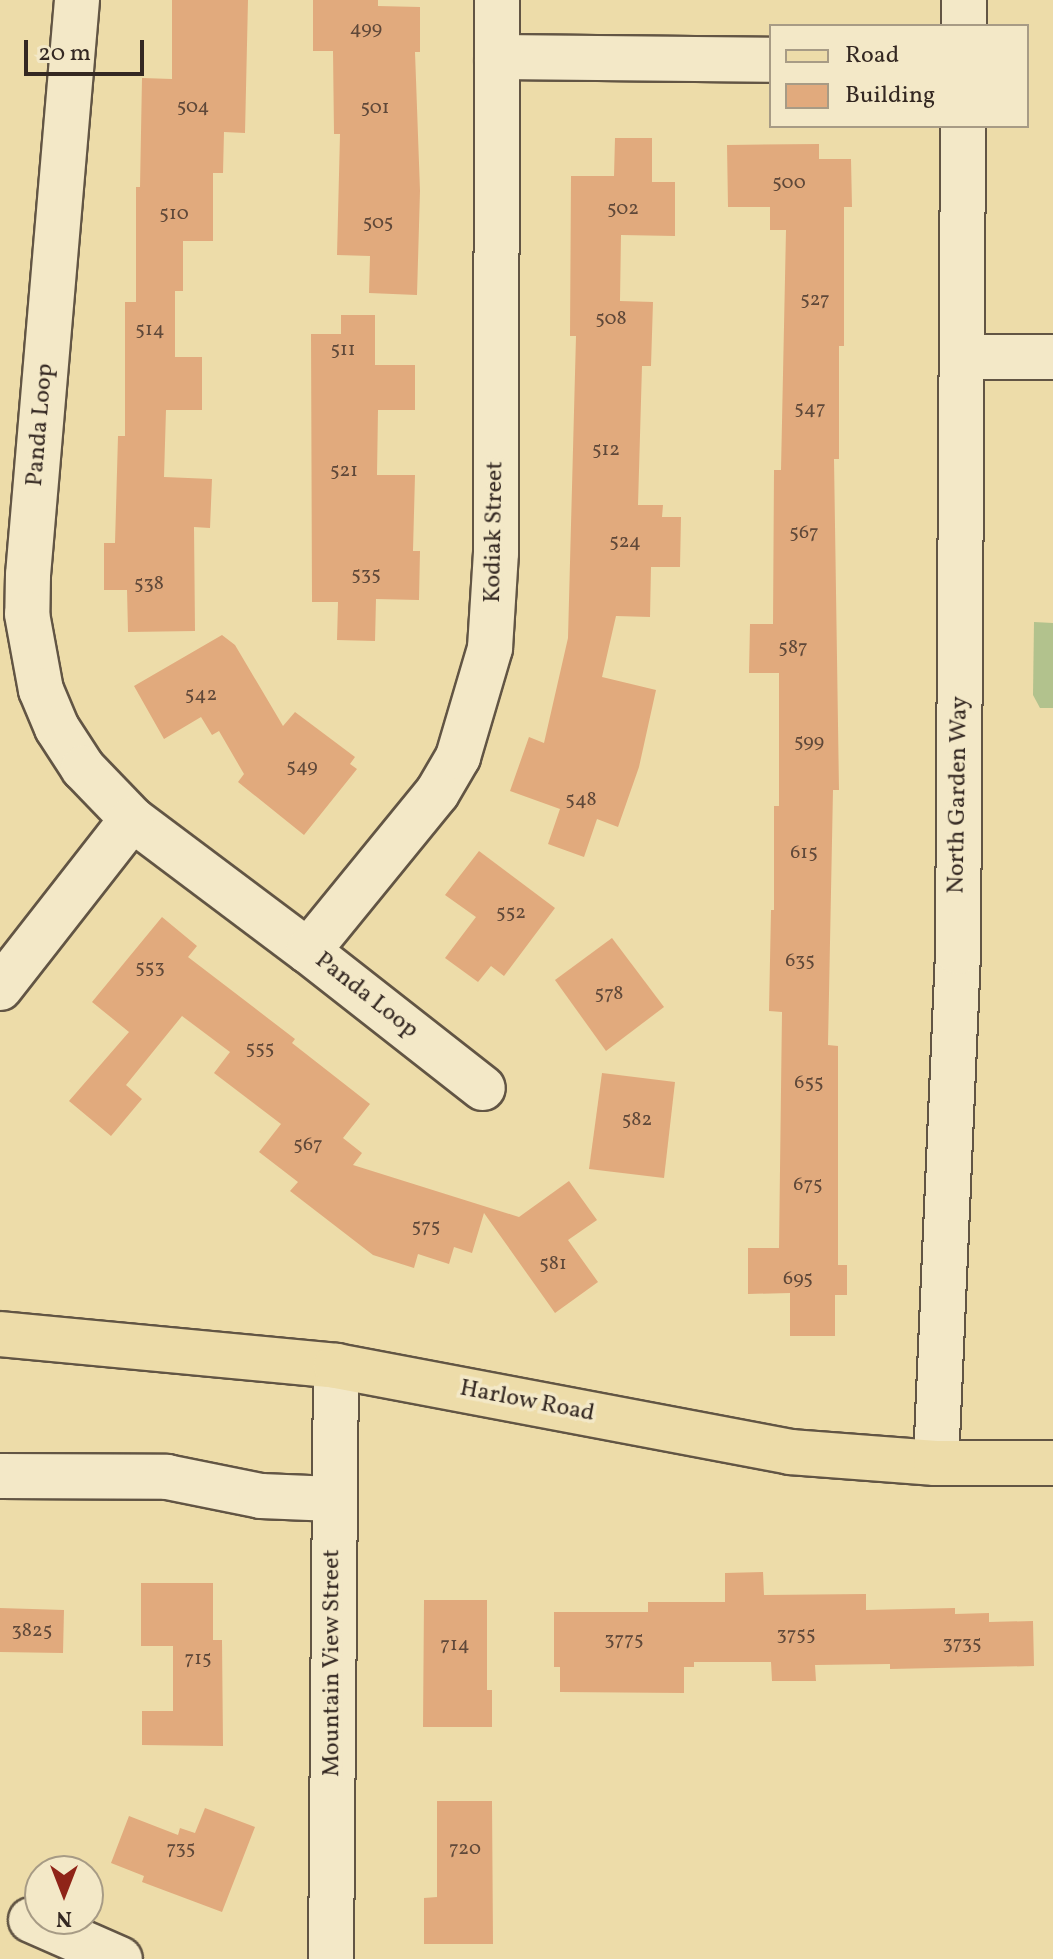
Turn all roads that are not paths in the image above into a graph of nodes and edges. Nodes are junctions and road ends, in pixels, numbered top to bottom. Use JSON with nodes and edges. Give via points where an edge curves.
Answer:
{"nodes":[{"id":1,"x":77,"y":0,"type":"edge"},
{"id":2,"x":497,"y":0,"type":"edge"},
{"id":3,"x":964,"y":0,"type":"edge"},
{"id":4,"x":964,"y":24,"type":"edge"},
{"id":5,"x":497,"y":57,"type":"junction"},
{"id":6,"x":769,"y":60,"type":"edge"},
{"id":7,"x":963,"y":128,"type":"edge"},
{"id":8,"x":962,"y":357,"type":"junction"},
{"id":9,"x":1053,"y":357,"type":"edge"},
{"id":10,"x":132,"y":819,"type":"junction"},
{"id":11,"x":308,"y":951,"type":"junction"},
{"id":12,"x":0,"y":988,"type":"edge"},
{"id":13,"x":483,"y":1088,"type":"dead end"},
{"id":14,"x":0,"y":1334,"type":"edge"},
{"id":15,"x":336,"y":1366,"type":"junction"},
{"id":16,"x":936,"y":1463,"type":"junction"},
{"id":17,"x":1053,"y":1463,"type":"edge"},
{"id":18,"x":0,"y":1476,"type":"edge"},
{"id":19,"x":334,"y":1499,"type":"junction"},
{"id":20,"x":65,"y":1935,"type":"edge"},
{"id":21,"x":120,"y":1959,"type":"edge"},
{"id":22,"x":331,"y":1959,"type":"edge"}],
"edges":[{"from":1,"to":10,"type":"street","name":"Panda Loop","via":[[27,614],[41,690],[57,728],[83,768]]},
{"from":2,"to":5,"type":"street","name":"Kodiak Street"},
{"from":3,"to":4,"type":"street"},
{"from":5,"to":6,"type":"street"},
{"from":5,"to":11,"type":"street","name":"Kodiak Street","via":[[496,553],[490,648],[458,757],[437,793]]},
{"from":7,"to":8,"type":"street","name":"North Garden Way"},
{"from":8,"to":9,"type":"street"},
{"from":8,"to":16,"type":"street","name":"North Garden Way","via":[[958,952]]},
{"from":10,"to":11,"type":"street","name":"Panda Loop"},
{"from":10,"to":12,"type":"street"},
{"from":11,"to":13,"type":"street","name":"Panda Loop"},
{"from":14,"to":15,"type":"main road","name":"Harlow Road"},
{"from":15,"to":16,"type":"main road","name":"Harlow Road","via":[[790,1452]]},
{"from":15,"to":19,"type":"street","name":"Mountain View Street"},
{"from":16,"to":17,"type":"main road","name":"Harlow Road"},
{"from":18,"to":19,"type":"street","via":[[167,1477],[261,1496]]},
{"from":19,"to":22,"type":"street","name":"Mountain View Street"},
{"from":20,"to":21,"type":"street"}]}
